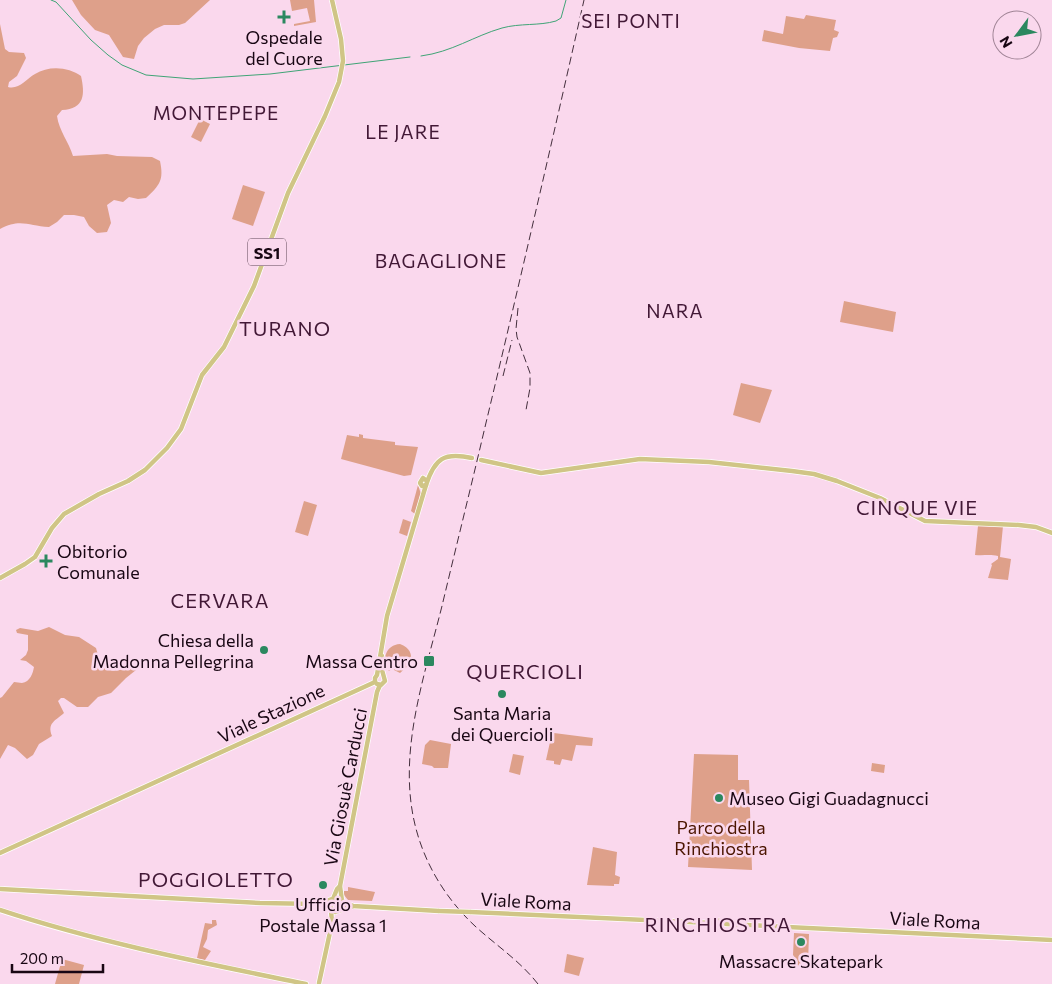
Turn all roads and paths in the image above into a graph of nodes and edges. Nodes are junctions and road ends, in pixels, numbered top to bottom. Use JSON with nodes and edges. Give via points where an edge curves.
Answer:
{"nodes":[{"id":1,"x":332,"y":0,"type":"edge"},
{"id":2,"x":472,"y":458,"type":"dead end"},
{"id":3,"x":481,"y":460,"type":"dead end"},
{"id":4,"x":1052,"y":532,"type":"edge"},
{"id":5,"x":0,"y":578,"type":"edge"},
{"id":6,"x":380,"y":676,"type":"junction"},
{"id":7,"x":375,"y":682,"type":"junction"},
{"id":8,"x":380,"y":685,"type":"junction"},
{"id":9,"x":0,"y":853,"type":"edge"},
{"id":10,"x":340,"y":886,"type":"junction"},
{"id":11,"x":0,"y":889,"type":"edge"},
{"id":12,"x":333,"y":899,"type":"junction"},
{"id":13,"x":342,"y":900,"type":"junction"},
{"id":14,"x":318,"y":904,"type":"junction"},
{"id":15,"x":353,"y":906,"type":"junction"},
{"id":16,"x":330,"y":909,"type":"junction"},
{"id":17,"x":0,"y":910,"type":"edge"},
{"id":18,"x":341,"y":911,"type":"junction"},
{"id":19,"x":332,"y":923,"type":"junction"},
{"id":20,"x":1052,"y":940,"type":"edge"},
{"id":21,"x":306,"y":984,"type":"edge"},
{"id":22,"x":318,"y":984,"type":"edge"}],
"edges":[{"from":1,"to":5,"type":"main road","number":"SS1","via":[[342,39],[343,63],[339,82],[288,193],[254,286],[224,347],[202,375],[181,429],[145,470],[64,514],[35,557]]},
{"from":2,"to":6,"type":"main road","via":[[444,457],[425,482],[384,628]]},
{"from":3,"to":4,"type":"main road","via":[[541,473],[640,459],[709,462],[801,472],[826,477],[864,492],[925,521],[1027,526]]},
{"from":6,"to":7,"type":"main road","via":[[375,678]]},
{"from":6,"to":8,"type":"main road","name":"Via Giosuè Carducci","via":[[385,681]]},
{"from":7,"to":8,"type":"main road"},
{"from":7,"to":9,"type":"main road","name":"Viale Stazione"},
{"from":8,"to":10,"type":"main road","name":"Via Giosuè Carducci"},
{"from":10,"to":12,"type":"main road","name":"Via Giosuè Carducci"},
{"from":10,"to":13,"type":"main road","name":"Via Giosuè Carducci"},
{"from":11,"to":14,"type":"main road"},
{"from":12,"to":13,"type":"main road"},
{"from":12,"to":14,"type":"main road"},
{"from":12,"to":16,"type":"main road"},
{"from":13,"to":15,"type":"main road","name":"Viale Roma"},
{"from":13,"to":18,"type":"main road"},
{"from":14,"to":16,"type":"main road"},
{"from":15,"to":18,"type":"main road"},
{"from":15,"to":20,"type":"main road","name":"Viale Roma","bridge":true,"via":[[714,923],[718,920],[723,924]]},
{"from":16,"to":18,"type":"main road"},
{"from":16,"to":19,"type":"main road"},
{"from":17,"to":21,"type":"main road","via":[[185,959]]},
{"from":18,"to":19,"type":"main road"},
{"from":19,"to":22,"type":"main road"}]}
